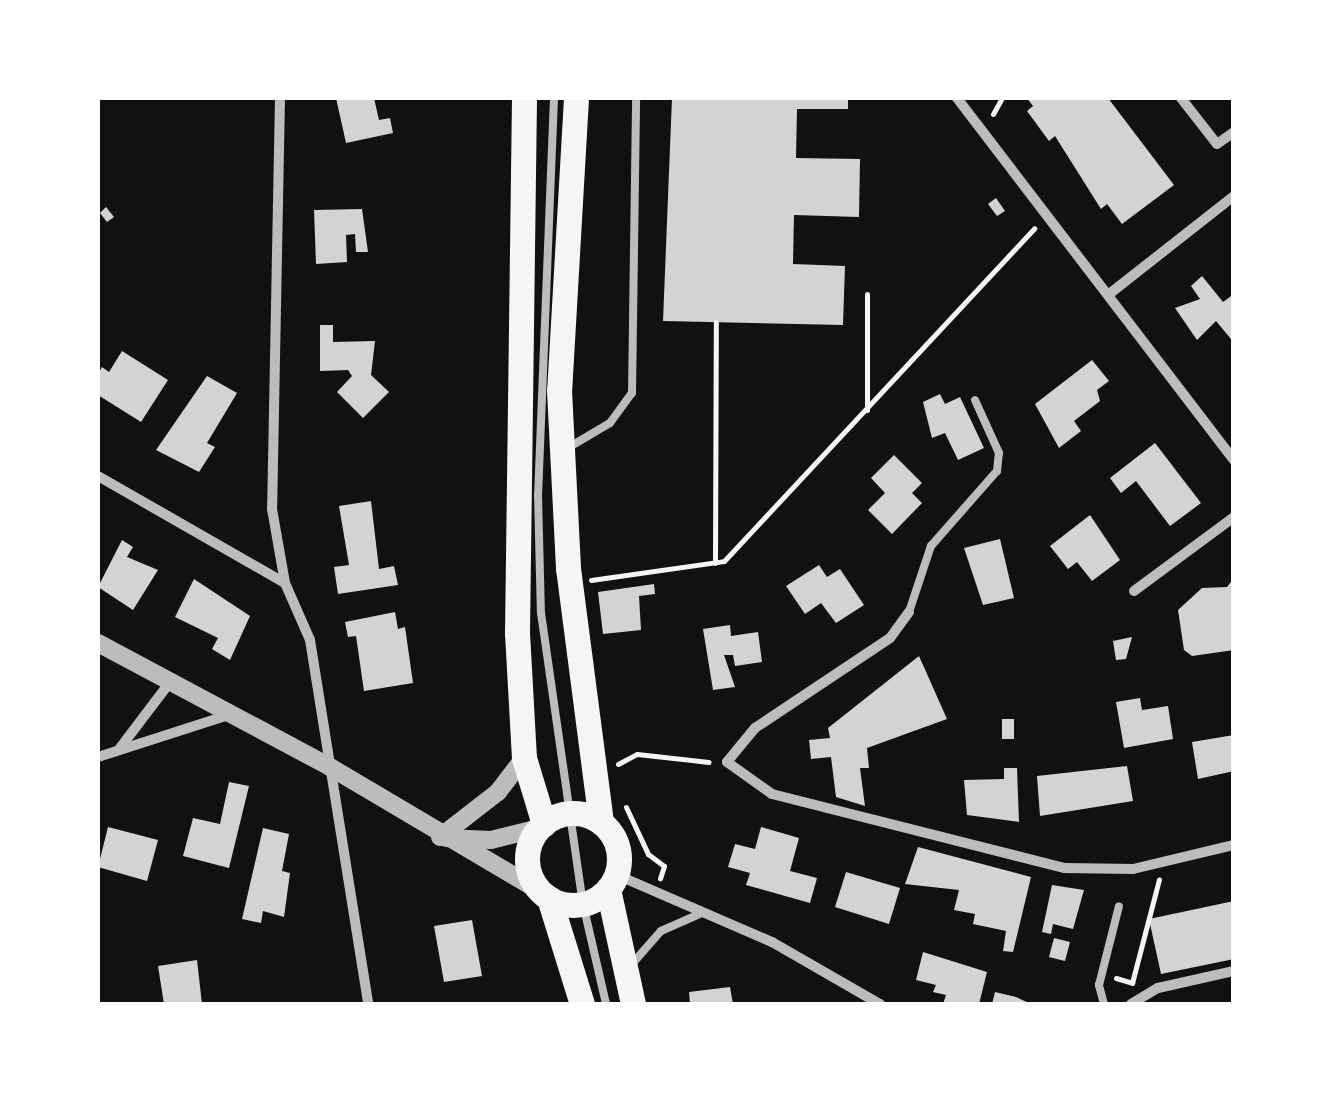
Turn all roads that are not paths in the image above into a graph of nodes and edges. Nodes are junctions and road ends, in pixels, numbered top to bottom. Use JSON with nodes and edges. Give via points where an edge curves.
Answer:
{"nodes":[{"id":1,"x":280,"y":98,"type":"edge"},
{"id":2,"x":524,"y":98,"type":"edge"},
{"id":3,"x":554,"y":98,"type":"edge"},
{"id":4,"x":576,"y":98,"type":"edge"},
{"id":5,"x":636,"y":98,"type":"edge"},
{"id":6,"x":1181,"y":98,"type":"edge"},
{"id":7,"x":964,"y":100,"type":"edge"},
{"id":8,"x":1234,"y":132,"type":"edge"},
{"id":9,"x":1234,"y":196,"type":"edge"},
{"id":10,"x":1108,"y":295,"type":"junction"},
{"id":11,"x":975,"y":400,"type":"dead end"},
{"id":12,"x":562,"y":451,"type":"junction"},
{"id":13,"x":1234,"y":460,"type":"edge"},
{"id":14,"x":98,"y":476,"type":"edge"},
{"id":15,"x":1234,"y":517,"type":"edge"},
{"id":16,"x":285,"y":584,"type":"junction"},
{"id":17,"x":1134,"y":591,"type":"dead end"},
{"id":18,"x":909,"y":612,"type":"joint"},
{"id":19,"x":98,"y":643,"type":"edge"},
{"id":20,"x":167,"y":686,"type":"junction"},
{"id":21,"x":230,"y":715,"type":"junction"},
{"id":22,"x":120,"y":749,"type":"junction"},
{"id":23,"x":98,"y":757,"type":"edge"},
{"id":24,"x":524,"y":758,"type":"junction"},
{"id":25,"x":330,"y":767,"type":"junction"},
{"id":26,"x":569,"y":813,"type":"junction"},
{"id":27,"x":601,"y":822,"type":"junction"},
{"id":28,"x":542,"y":826,"type":"junction"},
{"id":29,"x":440,"y":838,"type":"junction"},
{"id":30,"x":1234,"y":845,"type":"edge"},
{"id":31,"x":612,"y":882,"type":"junction"},
{"id":32,"x":546,"y":895,"type":"junction"},
{"id":33,"x":583,"y":904,"type":"junction"},
{"id":34,"x":1119,"y":906,"type":"dead end"},
{"id":35,"x":704,"y":912,"type":"junction"},
{"id":36,"x":1234,"y":971,"type":"edge"},
{"id":37,"x":626,"y":972,"type":"junction"},
{"id":38,"x":368,"y":1004,"type":"edge"},
{"id":39,"x":582,"y":1004,"type":"edge"},
{"id":40,"x":606,"y":1004,"type":"edge"},
{"id":41,"x":633,"y":1004,"type":"edge"},
{"id":42,"x":880,"y":1004,"type":"edge"},
{"id":43,"x":1104,"y":1004,"type":"edge"},
{"id":44,"x":1131,"y":1004,"type":"edge"}],
"edges":[{"from":1,"to":16,"type":"street","via":[[272,509]]},
{"from":2,"to":24,"type":"main road","via":[[517,614]]},
{"from":3,"to":26,"type":"lane","via":[[538,494],[541,613]]},
{"from":4,"to":12,"type":"main road","via":[[559,390]]},
{"from":5,"to":12,"type":"lane","via":[[632,393],[610,424]]},
{"from":6,"to":8,"type":"street","via":[[1216,144]]},
{"from":7,"to":10,"type":"street"},
{"from":9,"to":10,"type":"street"},
{"from":10,"to":13,"type":"street"},
{"from":11,"to":18,"type":"lane","via":[[999,453],[996,471],[930,546]]},
{"from":12,"to":27,"type":"main road","via":[[570,578]]},
{"from":14,"to":16,"type":"street"},
{"from":15,"to":17,"type":"street"},
{"from":16,"to":25,"type":"street","via":[[310,640]]},
{"from":18,"to":30,"type":"street","via":[[890,638],[755,728],[727,762],[772,794],[1064,868],[1132,869]]},
{"from":19,"to":20,"type":"street"},
{"from":20,"to":21,"type":"street"},
{"from":20,"to":22,"type":"street"},
{"from":21,"to":22,"type":"street"},
{"from":21,"to":25,"type":"street"},
{"from":22,"to":23,"type":"street"},
{"from":24,"to":28,"type":"main road"},
{"from":24,"to":29,"type":"street","via":[[498,792]]},
{"from":25,"to":29,"type":"street"},
{"from":25,"to":38,"type":"street"},
{"from":26,"to":27,"type":"main road"},
{"from":26,"to":28,"type":"main road"},
{"from":26,"to":33,"type":"lane"},
{"from":27,"to":31,"type":"main road","via":[[618,846]]},
{"from":28,"to":29,"type":"street","via":[[491,840]]},
{"from":28,"to":32,"type":"main road","via":[[528,863]]},
{"from":29,"to":32,"type":"street"},
{"from":31,"to":33,"type":"main road"},
{"from":31,"to":35,"type":"street"},
{"from":31,"to":37,"type":"main road"},
{"from":32,"to":33,"type":"main road"},
{"from":32,"to":39,"type":"main road"},
{"from":33,"to":40,"type":"lane"},
{"from":34,"to":43,"type":"lane","via":[[1102,974]]},
{"from":35,"to":37,"type":"lane","via":[[661,931]]},
{"from":35,"to":42,"type":"street"},
{"from":36,"to":44,"type":"street","via":[[1158,988]]},
{"from":37,"to":41,"type":"main road"}]}
